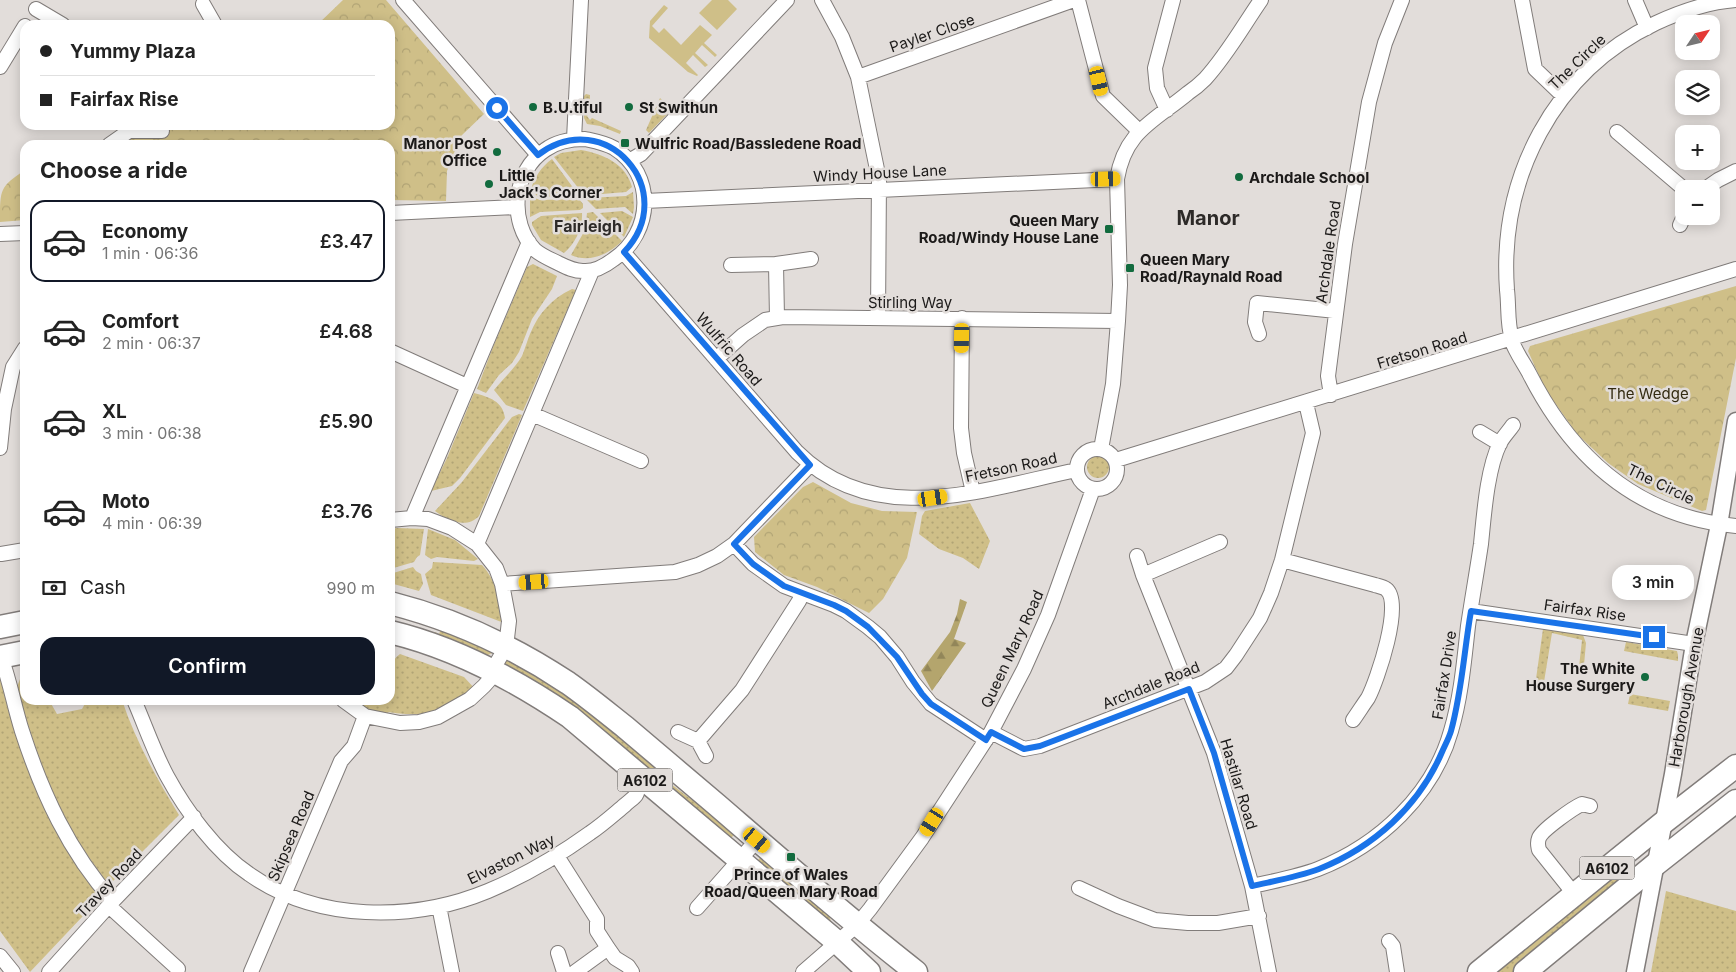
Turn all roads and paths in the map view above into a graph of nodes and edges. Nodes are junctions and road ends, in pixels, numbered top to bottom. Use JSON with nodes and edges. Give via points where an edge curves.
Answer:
{"nodes":[{"id":1,"x":403,"y":0,"type":"edge"},
{"id":2,"x":580,"y":0,"type":"edge"},
{"id":3,"x":787,"y":0,"type":"edge"},
{"id":4,"x":822,"y":0,"type":"edge"},
{"id":5,"x":1074,"y":0,"type":"edge"},
{"id":6,"x":1078,"y":0,"type":"edge"},
{"id":7,"x":1173,"y":0,"type":"edge"},
{"id":8,"x":1261,"y":0,"type":"edge"},
{"id":9,"x":1402,"y":0,"type":"edge"},
{"id":10,"x":1522,"y":0,"type":"edge"},
{"id":11,"x":1635,"y":0,"type":"edge"},
{"id":12,"x":1736,"y":0,"type":"edge"},
{"id":13,"x":204,"y":1,"type":"edge"},
{"id":14,"x":39,"y":4,"type":"edge"},
{"id":15,"x":28,"y":20,"type":"edge"},
{"id":16,"x":57,"y":20,"type":"edge"},
{"id":17,"x":213,"y":20,"type":"edge"},
{"id":18,"x":1647,"y":28,"type":"junction"},
{"id":19,"x":20,"y":33,"type":"edge"},
{"id":20,"x":1,"y":62,"type":"edge"},
{"id":21,"x":858,"y":77,"type":"junction"},
{"id":22,"x":1564,"y":95,"type":"junction"},
{"id":23,"x":1167,"y":110,"type":"junction"},
{"id":24,"x":126,"y":130,"type":"edge"},
{"id":25,"x":151,"y":130,"type":"edge"},
{"id":26,"x":162,"y":131,"type":"dead end"},
{"id":27,"x":1139,"y":131,"type":"junction"},
{"id":28,"x":1617,"y":132,"type":"dead end"},
{"id":29,"x":574,"y":139,"type":"junction"},
{"id":30,"x":115,"y":140,"type":"edge"},
{"id":31,"x":538,"y":155,"type":"junction"},
{"id":32,"x":629,"y":161,"type":"junction"},
{"id":33,"x":1736,"y":171,"type":"edge"},
{"id":34,"x":1117,"y":179,"type":"junction"},
{"id":35,"x":1718,"y":180,"type":"edge"},
{"id":36,"x":1675,"y":181,"type":"edge"},
{"id":37,"x":879,"y":190,"type":"junction"},
{"id":38,"x":645,"y":201,"type":"junction"},
{"id":39,"x":517,"y":207,"type":"junction"},
{"id":40,"x":395,"y":213,"type":"edge"},
{"id":41,"x":20,"y":233,"type":"edge"},
{"id":42,"x":0,"y":234,"type":"edge"},
{"id":43,"x":529,"y":242,"type":"junction"},
{"id":44,"x":624,"y":252,"type":"junction"},
{"id":45,"x":811,"y":259,"type":"dead end"},
{"id":46,"x":776,"y":264,"type":"junction"},
{"id":47,"x":731,"y":265,"type":"dead end"},
{"id":48,"x":1736,"y":268,"type":"edge"},
{"id":49,"x":592,"y":271,"type":"junction"},
{"id":50,"x":1336,"y":311,"type":"junction"},
{"id":51,"x":778,"y":318,"type":"junction"},
{"id":52,"x":878,"y":318,"type":"junction"},
{"id":53,"x":962,"y":318,"type":"junction"},
{"id":54,"x":1118,"y":321,"type":"junction"},
{"id":55,"x":1258,"y":334,"type":"dead end"},
{"id":56,"x":1511,"y":339,"type":"junction"},
{"id":57,"x":395,"y":353,"type":"edge"},
{"id":58,"x":20,"y":356,"type":"edge"},
{"id":59,"x":716,"y":359,"type":"junction"},
{"id":60,"x":468,"y":386,"type":"junction"},
{"id":61,"x":1331,"y":395,"type":"junction"},
{"id":62,"x":1306,"y":402,"type":"junction"},
{"id":63,"x":532,"y":414,"type":"junction"},
{"id":64,"x":1736,"y":421,"type":"edge"},
{"id":65,"x":1513,"y":425,"type":"dead end"},
{"id":66,"x":1480,"y":432,"type":"dead end"},
{"id":67,"x":1500,"y":444,"type":"junction"},
{"id":68,"x":0,"y":448,"type":"edge"},
{"id":69,"x":1101,"y":449,"type":"junction"},
{"id":70,"x":1116,"y":460,"type":"junction"},
{"id":71,"x":641,"y":461,"type":"dead end"},
{"id":72,"x":810,"y":465,"type":"junction"},
{"id":73,"x":1077,"y":470,"type":"junction"},
{"id":74,"x":1093,"y":489,"type":"junction"},
{"id":75,"x":972,"y":492,"type":"junction"},
{"id":76,"x":412,"y":518,"type":"junction"},
{"id":77,"x":395,"y":520,"type":"edge"},
{"id":78,"x":1719,"y":525,"type":"junction"},
{"id":79,"x":1736,"y":526,"type":"edge"},
{"id":80,"x":1220,"y":542,"type":"dead end"},
{"id":81,"x":477,"y":544,"type":"junction"},
{"id":82,"x":734,"y":544,"type":"junction"},
{"id":83,"x":20,"y":551,"type":"edge"},
{"id":84,"x":1,"y":554,"type":"dead end"},
{"id":85,"x":1137,"y":556,"type":"dead end"},
{"id":86,"x":1282,"y":560,"type":"junction"},
{"id":87,"x":1144,"y":575,"type":"junction"},
{"id":88,"x":502,"y":584,"type":"junction"},
{"id":89,"x":802,"y":594,"type":"junction"},
{"id":90,"x":395,"y":604,"type":"edge"},
{"id":91,"x":1471,"y":611,"type":"junction"},
{"id":92,"x":20,"y":623,"type":"edge"},
{"id":93,"x":0,"y":627,"type":"edge"},
{"id":94,"x":395,"y":634,"type":"edge"},
{"id":95,"x":1694,"y":644,"type":"junction"},
{"id":96,"x":506,"y":647,"type":"junction"},
{"id":97,"x":20,"y":653,"type":"edge"},
{"id":98,"x":0,"y":656,"type":"edge"},
{"id":99,"x":495,"y":671,"type":"junction"},
{"id":100,"x":1189,"y":689,"type":"junction"},
{"id":101,"x":136,"y":705,"type":"edge"},
{"id":102,"x":350,"y":705,"type":"edge"},
{"id":103,"x":366,"y":716,"type":"junction"},
{"id":104,"x":1353,"y":720,"type":"dead end"},
{"id":105,"x":678,"y":732,"type":"dead end"},
{"id":106,"x":988,"y":736,"type":"junction"},
{"id":107,"x":698,"y":741,"type":"junction"},
{"id":108,"x":706,"y":756,"type":"dead end"},
{"id":109,"x":1736,"y":766,"type":"edge"},
{"id":110,"x":636,"y":772,"type":"junction"},
{"id":111,"x":1736,"y":801,"type":"edge"},
{"id":112,"x":1590,"y":806,"type":"dead end"},
{"id":113,"x":194,"y":817,"type":"junction"},
{"id":114,"x":1664,"y":822,"type":"junction"},
{"id":115,"x":757,"y":840,"type":"junction"},
{"id":116,"x":557,"y":856,"type":"junction"},
{"id":117,"x":739,"y":860,"type":"junction"},
{"id":118,"x":1656,"y":864,"type":"junction"},
{"id":119,"x":1252,"y":886,"type":"junction"},
{"id":120,"x":1079,"y":888,"type":"dead end"},
{"id":121,"x":284,"y":894,"type":"junction"},
{"id":122,"x":1574,"y":895,"type":"junction"},
{"id":123,"x":111,"y":904,"type":"junction"},
{"id":124,"x":439,"y":906,"type":"junction"},
{"id":125,"x":697,"y":908,"type":"dead end"},
{"id":126,"x":1259,"y":916,"type":"junction"},
{"id":127,"x":857,"y":925,"type":"junction"},
{"id":128,"x":1389,"y":941,"type":"dead end"},
{"id":129,"x":837,"y":942,"type":"junction"},
{"id":130,"x":608,"y":948,"type":"junction"},
{"id":131,"x":558,"y":953,"type":"dead end"},
{"id":132,"x":0,"y":956,"type":"edge"},
{"id":133,"x":178,"y":969,"type":"dead end"},
{"id":134,"x":13,"y":972,"type":"edge"},
{"id":135,"x":49,"y":972,"type":"edge"},
{"id":136,"x":251,"y":972,"type":"edge"},
{"id":137,"x":452,"y":972,"type":"edge"},
{"id":138,"x":564,"y":972,"type":"edge"},
{"id":139,"x":575,"y":972,"type":"edge"},
{"id":140,"x":632,"y":972,"type":"edge"},
{"id":141,"x":804,"y":972,"type":"edge"},
{"id":142,"x":869,"y":972,"type":"edge"},
{"id":143,"x":916,"y":972,"type":"edge"},
{"id":144,"x":1269,"y":972,"type":"edge"},
{"id":145,"x":1397,"y":972,"type":"edge"},
{"id":146,"x":1479,"y":972,"type":"edge"},
{"id":147,"x":1525,"y":972,"type":"edge"},
{"id":148,"x":1635,"y":972,"type":"edge"}],
"edges":[{"from":1,"to":31,"type":"street"},
{"from":2,"to":29,"type":"street"},
{"from":3,"to":32,"type":"street","via":[[641,154]]},
{"from":4,"to":21,"type":"street"},
{"from":5,"to":21,"type":"street","name":"Payler Close"},
{"from":6,"to":27,"type":"street","via":[[1103,96]]},
{"from":7,"to":23,"type":"street","via":[[1155,68],[1157,88]]},
{"from":8,"to":23,"type":"street","via":[[1204,80]]},
{"from":9,"to":50,"type":"street","name":"Archdale Road","via":[[1385,43],[1369,102],[1344,244]]},
{"from":10,"to":22,"type":"street","via":[[1535,69]]},
{"from":11,"to":18,"type":"street"},
{"from":12,"to":18,"type":"street","name":"The Circle","via":[[1719,1],[1677,13]]},
{"from":13,"to":17,"type":"street"},
{"from":14,"to":15,"type":"street"},
{"from":14,"to":16,"type":"street"},
{"from":18,"to":22,"type":"street","name":"The Circle","via":[[1608,52]]},
{"from":19,"to":20,"type":"street"},
{"from":21,"to":37,"type":"street"},
{"from":22,"to":56,"type":"street","name":"The Circle","via":[[1527,158],[1512,214],[1506,274]]},
{"from":23,"to":27,"type":"street"},
{"from":24,"to":30,"type":"street"},
{"from":25,"to":26,"type":"street"},
{"from":27,"to":34,"type":"street","via":[[1125,152]]},
{"from":28,"to":36,"type":"street"},
{"from":29,"to":31,"type":"street","via":[[553,145]]},
{"from":29,"to":32,"type":"street","via":[[595,141],[614,148]]},
{"from":31,"to":39,"type":"street","via":[[521,182]]},
{"from":32,"to":38,"type":"street","via":[[641,182]]},
{"from":33,"to":35,"type":"street"},
{"from":34,"to":37,"type":"street","name":"Windy House Lane"},
{"from":34,"to":54,"type":"street"},
{"from":37,"to":38,"type":"street","name":"Windy House Lane"},
{"from":37,"to":52,"type":"street"},
{"from":38,"to":44,"type":"street","via":[[643,222]]},
{"from":39,"to":40,"type":"street"},
{"from":39,"to":43,"type":"street"},
{"from":41,"to":42,"type":"street"},
{"from":43,"to":49,"type":"street","via":[[543,256],[574,271]]},
{"from":43,"to":60,"type":"street"},
{"from":44,"to":49,"type":"street"},
{"from":44,"to":59,"type":"street","name":"Wulfric Road"},
{"from":45,"to":46,"type":"street"},
{"from":46,"to":47,"type":"street"},
{"from":46,"to":51,"type":"street"},
{"from":48,"to":56,"type":"street","name":"Fretson Road"},
{"from":49,"to":63,"type":"street"},
{"from":50,"to":55,"type":"street","via":[[1257,303],[1255,322]]},
{"from":50,"to":61,"type":"street","name":"Archdale Road","via":[[1328,376]]},
{"from":51,"to":52,"type":"street","name":"Stirling Way"},
{"from":51,"to":59,"type":"street","name":"Stirling Way","via":[[765,320]]},
{"from":52,"to":53,"type":"street","name":"Stirling Way"},
{"from":53,"to":54,"type":"street","name":"Stirling Way"},
{"from":53,"to":75,"type":"street","via":[[961,428]]},
{"from":54,"to":69,"type":"street","via":[[1113,384]]},
{"from":56,"to":61,"type":"street","name":"Fretson Road"},
{"from":56,"to":78,"type":"street","name":"The Circle","via":[[1552,415],[1591,461],[1628,490],[1677,513]]},
{"from":57,"to":60,"type":"street"},
{"from":58,"to":68,"type":"street","via":[[13,367]]},
{"from":59,"to":72,"type":"street","name":"Wulfric Road"},
{"from":60,"to":76,"type":"street"},
{"from":61,"to":62,"type":"street","name":"Fretson Road"},
{"from":62,"to":70,"type":"street","name":"Fretson Road"},
{"from":62,"to":86,"type":"street","name":"Archdale Road","via":[[1313,433]]},
{"from":63,"to":71,"type":"street"},
{"from":63,"to":81,"type":"street"},
{"from":64,"to":78,"type":"street","name":"Harborough Avenue"},
{"from":65,"to":67,"type":"street","name":"Fairfax Drive"},
{"from":66,"to":67,"type":"street"},
{"from":67,"to":91,"type":"street","name":"Fairfax Drive","via":[[1487,494]]},
{"from":69,"to":70,"type":"street"},
{"from":69,"to":73,"type":"street","via":[[1084,454]]},
{"from":70,"to":74,"type":"street","via":[[1114,480],[1103,488]]},
{"from":72,"to":75,"type":"street","name":"Fretson Road","via":[[836,482],[869,494],[902,499]]},
{"from":72,"to":82,"type":"street"},
{"from":73,"to":74,"type":"street","via":[[1084,484]]},
{"from":73,"to":75,"type":"street","name":"Fretson Road"},
{"from":74,"to":106,"type":"street","name":"Queen Mary Road","via":[[1048,615]]},
{"from":76,"to":77,"type":"street"},
{"from":76,"to":81,"type":"street","via":[[428,519],[452,528]]},
{"from":78,"to":79,"type":"street","name":"The Circle"},
{"from":78,"to":95,"type":"street","name":"Harborough Avenue"},
{"from":80,"to":87,"type":"street"},
{"from":81,"to":88,"type":"street","via":[[496,568]]},
{"from":82,"to":88,"type":"street","via":[[717,556],[675,572]]},
{"from":82,"to":89,"type":"street","name":"Archdale Road","via":[[765,574]]},
{"from":83,"to":84,"type":"street"},
{"from":85,"to":87,"type":"street","name":"Hastilar Road"},
{"from":86,"to":100,"type":"street","name":"Archdale Road","via":[[1260,618],[1236,655],[1226,668]]},
{"from":86,"to":104,"type":"street","via":[[1375,585],[1386,589],[1391,597],[1388,640],[1379,672]]},
{"from":87,"to":100,"type":"street","name":"Hastilar Road"},
{"from":88,"to":96,"type":"street","via":[[509,620]]},
{"from":89,"to":106,"type":"street","name":"Archdale Road","via":[[846,611],[868,627],[897,657],[931,704]]},
{"from":89,"to":107,"type":"street","via":[[742,690]]},
{"from":90,"to":96,"type":"highway","number":"A6102","via":[[424,612]]},
{"from":91,"to":95,"type":"street","name":"Fairfax Rise"},
{"from":91,"to":119,"type":"street","name":"Fairfax Drive","via":[[1451,732],[1420,793],[1373,840],[1346,855],[1318,869]]},
{"from":92,"to":93,"type":"highway"},
{"from":94,"to":99,"type":"highway","number":"A6102"},
{"from":95,"to":114,"type":"street","name":"Harborough Avenue"},
{"from":96,"to":99,"type":"street"},
{"from":96,"to":115,"type":"highway","number":"A6102","via":[[593,701]]},
{"from":97,"to":98,"type":"highway"},
{"from":98,"to":123,"type":"street","via":[[44,792],[71,844]]},
{"from":99,"to":103,"type":"street","via":[[470,699],[438,717],[400,723]]},
{"from":99,"to":110,"type":"highway","number":"A6102","via":[[570,718]]},
{"from":100,"to":106,"type":"street","name":"Archdale Road","via":[[1040,746],[1024,749]]},
{"from":100,"to":119,"type":"street","name":"Hastilar Road","via":[[1214,753]]},
{"from":101,"to":113,"type":"street","name":"Elvaston Way","via":[[167,777]]},
{"from":102,"to":103,"type":"street"},
{"from":103,"to":121,"type":"street","name":"Skipsea Road","via":[[354,746],[341,761]]},
{"from":105,"to":107,"type":"street"},
{"from":106,"to":127,"type":"street","name":"Queen Mary Road","via":[[922,838]]},
{"from":107,"to":108,"type":"street"},
{"from":109,"to":114,"type":"highway","number":"A6102"},
{"from":110,"to":116,"type":"street","name":"Elvaston Way","via":[[636,794],[602,825]]},
{"from":110,"to":117,"type":"highway","number":"A6102"},
{"from":111,"to":118,"type":"highway","number":"A6102"},
{"from":112,"to":122,"type":"street","via":[[1574,807],[1540,836],[1537,843]]},
{"from":113,"to":121,"type":"street","name":"Elvaston Way","via":[[233,862]]},
{"from":113,"to":123,"type":"street","name":"Travey Road"},
{"from":114,"to":118,"type":"street","name":"Harborough Avenue"},
{"from":114,"to":122,"type":"highway","number":"A6102"},
{"from":115,"to":117,"type":"street"},
{"from":115,"to":127,"type":"highway","number":"A6102"},
{"from":116,"to":124,"type":"street","name":"Elvaston Way","via":[[487,891]]},
{"from":116,"to":130,"type":"street","via":[[597,919],[597,931]]},
{"from":117,"to":125,"type":"street"},
{"from":117,"to":129,"type":"highway","number":"A6102"},
{"from":118,"to":147,"type":"highway","number":"A6102"},
{"from":118,"to":148,"type":"street","name":"Harborough Avenue"},
{"from":119,"to":126,"type":"street","name":"Hastilar Road"},
{"from":120,"to":126,"type":"street","via":[[1155,920],[1218,923]]},
{"from":121,"to":124,"type":"street","name":"Elvaston Way","via":[[304,902],[351,912]]},
{"from":121,"to":136,"type":"street","name":"Skipsea Road"},
{"from":122,"to":146,"type":"highway","number":"A6102"},
{"from":123,"to":133,"type":"street"},
{"from":123,"to":135,"type":"street","name":"Travey Road"},
{"from":124,"to":137,"type":"street"},
{"from":126,"to":144,"type":"street","name":"Hastilar Road"},
{"from":127,"to":129,"type":"street","name":"Queen Mary Road"},
{"from":127,"to":143,"type":"highway","number":"A6102"},
{"from":128,"to":145,"type":"street","via":[[1393,946]]},
{"from":129,"to":141,"type":"street","name":"Queen Mary Road"},
{"from":129,"to":142,"type":"highway","number":"A6102"},
{"from":130,"to":139,"type":"street"},
{"from":130,"to":140,"type":"street"},
{"from":131,"to":138,"type":"street"},
{"from":132,"to":134,"type":"street"}]}
